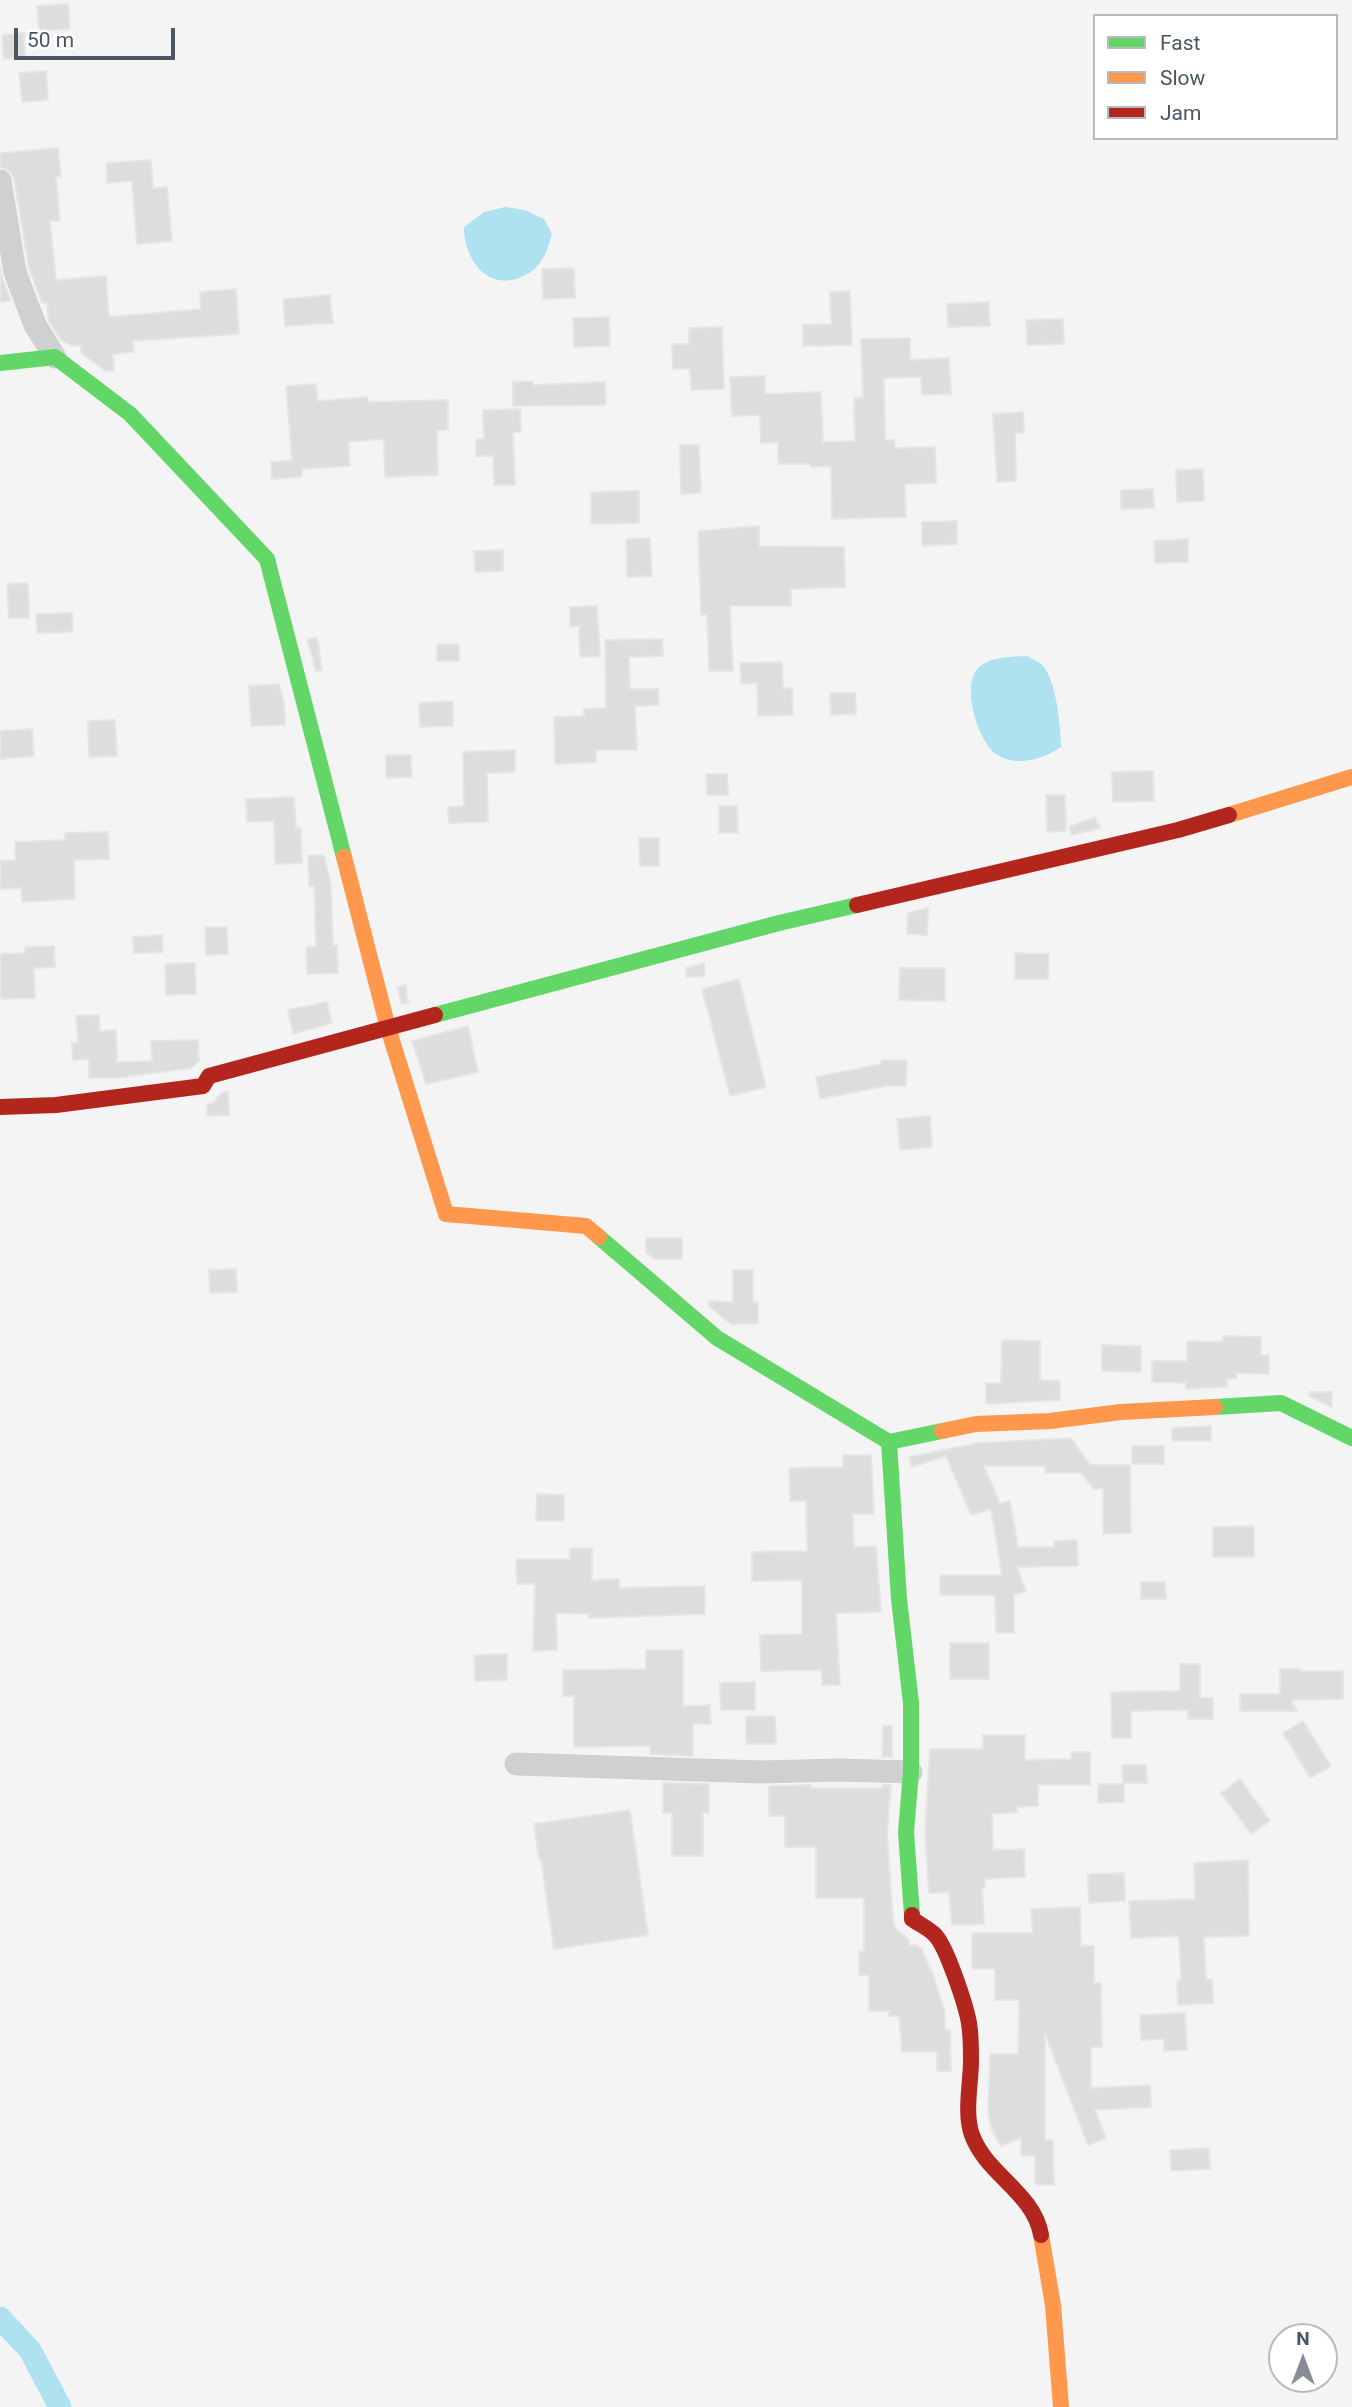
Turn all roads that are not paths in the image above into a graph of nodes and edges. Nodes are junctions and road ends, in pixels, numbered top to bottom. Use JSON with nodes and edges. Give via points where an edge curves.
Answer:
{"nodes":[{"id":1,"x":0,"y":181,"type":"edge"},
{"id":2,"x":55,"y":357,"type":"junction"},
{"id":3,"x":0,"y":363,"type":"edge"},
{"id":4,"x":1352,"y":777,"type":"edge"},
{"id":5,"x":388,"y":1028,"type":"junction"},
{"id":6,"x":0,"y":1107,"type":"edge"},
{"id":7,"x":1352,"y":1438,"type":"edge"},
{"id":8,"x":889,"y":1442,"type":"junction"},
{"id":9,"x":516,"y":1764,"type":"dead end"},
{"id":10,"x":911,"y":1772,"type":"junction"},
{"id":11,"x":1061,"y":2407,"type":"edge"}],
"edges":[{"from":1,"to":2,"type":"street","via":[[15,272],[35,325]]},
{"from":2,"to":3,"type":"street"},
{"from":2,"to":5,"type":"street","via":[[130,414],[267,559]]},
{"from":4,"to":5,"type":"street","via":[[1178,830],[779,923]]},
{"from":5,"to":6,"type":"street","via":[[209,1076],[203,1086],[56,1105]]},
{"from":5,"to":8,"type":"street","via":[[446,1214],[586,1226],[717,1338]]},
{"from":7,"to":8,"type":"street","via":[[1281,1403],[976,1424]]},
{"from":8,"to":10,"type":"street","via":[[898,1600],[911,1703]]},
{"from":9,"to":10,"type":"street"},
{"from":10,"to":11,"type":"street","via":[[906,1832],[912,1919],[936,1936],[969,2023],[972,2135],[1039,2223],[1053,2305]]}]}
